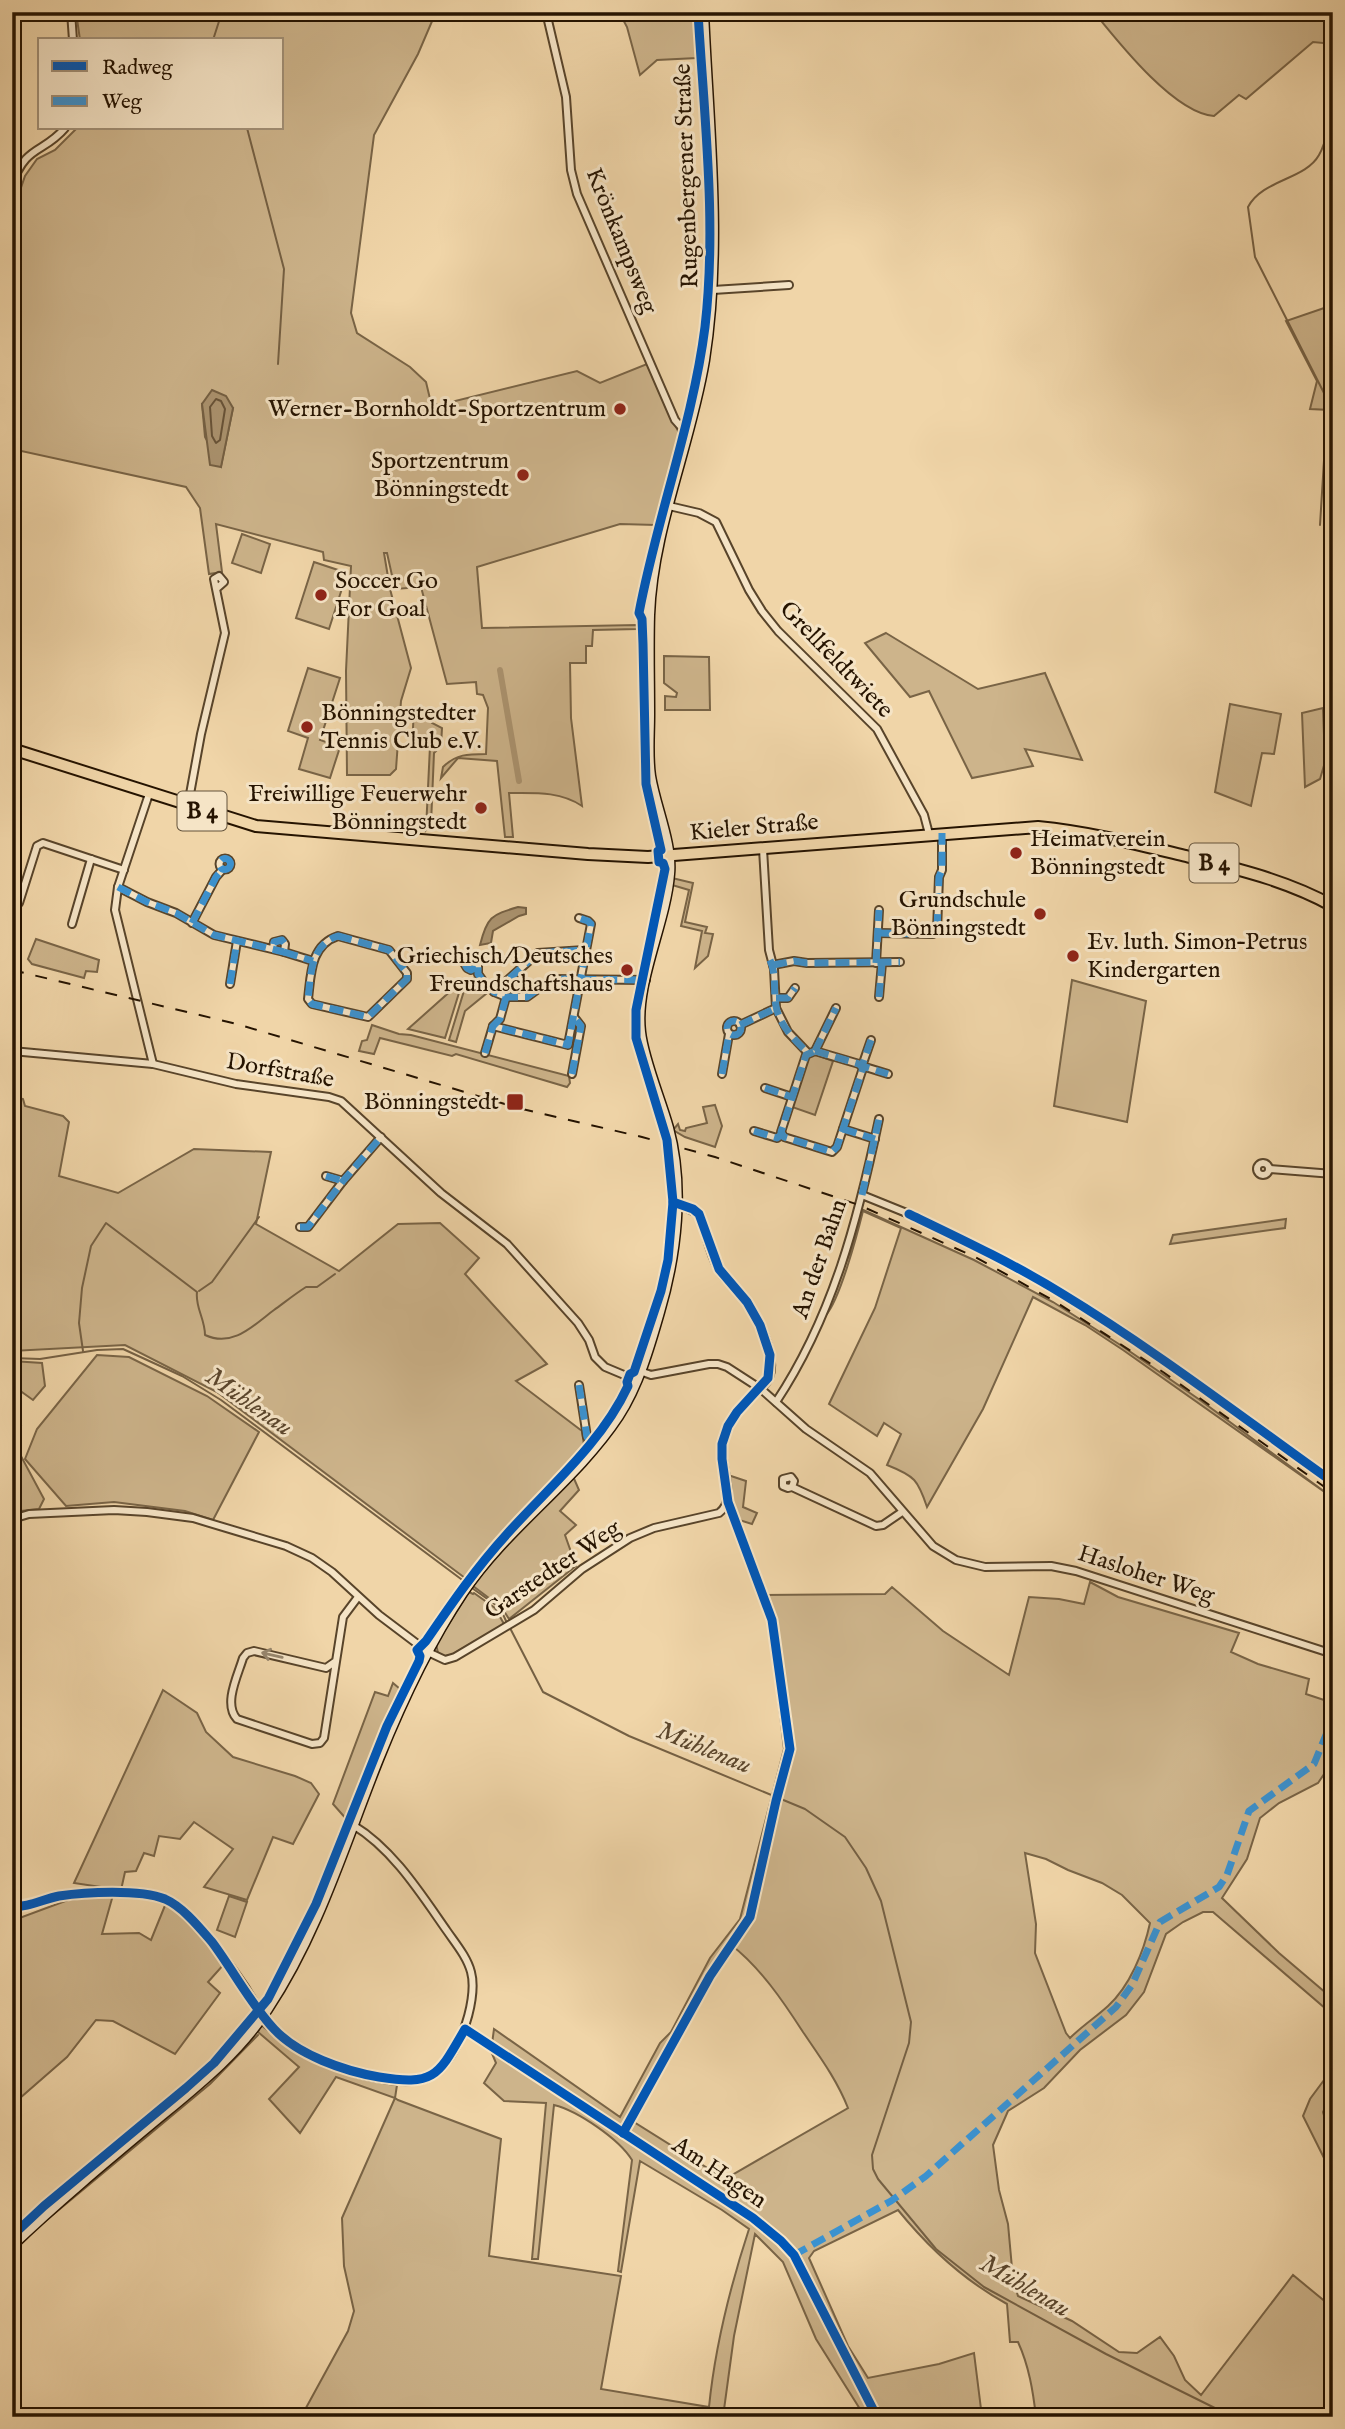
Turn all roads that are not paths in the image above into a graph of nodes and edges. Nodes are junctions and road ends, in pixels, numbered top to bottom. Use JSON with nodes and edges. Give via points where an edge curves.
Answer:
{"nodes":[{"id":1,"x":71,"y":12,"type":"edge"},
{"id":2,"x":547,"y":12,"type":"edge"},
{"id":3,"x":703,"y":12,"type":"edge"},
{"id":4,"x":73,"y":38,"type":"edge"},
{"id":5,"x":62,"y":130,"type":"edge"},
{"id":6,"x":12,"y":185,"type":"edge"},
{"id":7,"x":789,"y":285,"type":"dead end"},
{"id":8,"x":713,"y":290,"type":"junction"},
{"id":9,"x":687,"y":430,"type":"junction"},
{"id":10,"x":669,"y":505,"type":"junction"},
{"id":11,"x":216,"y":589,"type":"dead end"},
{"id":12,"x":12,"y":749,"type":"edge"},
{"id":13,"x":149,"y":794,"type":"junction"},
{"id":14,"x":188,"y":806,"type":"junction"},
{"id":15,"x":942,"y":833,"type":"junction"},
{"id":16,"x":929,"y":834,"type":"junction"},
{"id":17,"x":763,"y":849,"type":"junction"},
{"id":18,"x":668,"y":856,"type":"junction"},
{"id":19,"x":91,"y":859,"type":"junction"},
{"id":20,"x":223,"y":869,"type":"dead end"},
{"id":21,"x":124,"y":870,"type":"junction"},
{"id":22,"x":118,"y":887,"type":"junction"},
{"id":23,"x":19,"y":903,"type":"dead end"},
{"id":24,"x":1333,"y":906,"type":"edge"},
{"id":25,"x":879,"y":910,"type":"dead end"},
{"id":26,"x":579,"y":918,"type":"dead end"},
{"id":27,"x":192,"y":923,"type":"junction"},
{"id":28,"x":72,"y":924,"type":"dead end"},
{"id":29,"x":878,"y":933,"type":"junction"},
{"id":30,"x":237,"y":941,"type":"junction"},
{"id":31,"x":273,"y":948,"type":"junction"},
{"id":32,"x":585,"y":950,"type":"junction"},
{"id":33,"x":284,"y":952,"type":"junction"},
{"id":34,"x":313,"y":961,"type":"junction"},
{"id":35,"x":900,"y":962,"type":"dead end"},
{"id":36,"x":772,"y":963,"type":"junction"},
{"id":37,"x":879,"y":963,"type":"junction"},
{"id":38,"x":477,"y":967,"type":"dead end"},
{"id":39,"x":579,"y":980,"type":"junction"},
{"id":40,"x":646,"y":980,"type":"junction"},
{"id":41,"x":230,"y":984,"type":"dead end"},
{"id":42,"x":795,"y":988,"type":"dead end"},
{"id":43,"x":494,"y":992,"type":"junction"},
{"id":44,"x":506,"y":997,"type":"junction"},
{"id":45,"x":879,"y":997,"type":"dead end"},
{"id":46,"x":776,"y":998,"type":"junction"},
{"id":47,"x":836,"y":1007,"type":"dead end"},
{"id":48,"x":776,"y":1008,"type":"junction"},
{"id":49,"x":574,"y":1017,"type":"junction"},
{"id":50,"x":740,"y":1025,"type":"junction"},
{"id":51,"x":493,"y":1026,"type":"junction"},
{"id":52,"x":729,"y":1034,"type":"junction"},
{"id":53,"x":871,"y":1040,"type":"dead end"},
{"id":54,"x":12,"y":1051,"type":"edge"},
{"id":55,"x":811,"y":1052,"type":"junction"},
{"id":56,"x":485,"y":1053,"type":"dead end"},
{"id":57,"x":153,"y":1064,"type":"junction"},
{"id":58,"x":862,"y":1066,"type":"junction"},
{"id":59,"x":572,"y":1074,"type":"dead end"},
{"id":60,"x":723,"y":1074,"type":"dead end"},
{"id":61,"x":888,"y":1074,"type":"dead end"},
{"id":62,"x":765,"y":1088,"type":"dead end"},
{"id":63,"x":792,"y":1097,"type":"junction"},
{"id":64,"x":879,"y":1119,"type":"dead end"},
{"id":65,"x":843,"y":1129,"type":"junction"},
{"id":66,"x":754,"y":1131,"type":"dead end"},
{"id":67,"x":782,"y":1134,"type":"junction"},
{"id":68,"x":381,"y":1137,"type":"junction"},
{"id":69,"x":875,"y":1139,"type":"junction"},
{"id":70,"x":1269,"y":1169,"type":"dead end"},
{"id":71,"x":1333,"y":1174,"type":"edge"},
{"id":72,"x":326,"y":1176,"type":"dead end"},
{"id":73,"x":343,"y":1181,"type":"junction"},
{"id":74,"x":862,"y":1195,"type":"junction"},
{"id":75,"x":676,"y":1203,"type":"junction"},
{"id":76,"x":909,"y":1214,"type":"dead end"},
{"id":77,"x":300,"y":1227,"type":"dead end"},
{"id":78,"x":638,"y":1376,"type":"junction"},
{"id":79,"x":579,"y":1385,"type":"dead end"},
{"id":80,"x":761,"y":1389,"type":"junction"},
{"id":81,"x":776,"y":1402,"type":"junction"},
{"id":82,"x":594,"y":1447,"type":"junction"},
{"id":83,"x":792,"y":1487,"type":"dead end"},
{"id":84,"x":902,"y":1512,"type":"junction"},
{"id":85,"x":12,"y":1523,"type":"edge"},
{"id":86,"x":358,"y":1597,"type":"junction"},
{"id":87,"x":428,"y":1652,"type":"junction"},
{"id":88,"x":1333,"y":1654,"type":"edge"},
{"id":89,"x":336,"y":1661,"type":"junction"},
{"id":90,"x":353,"y":1825,"type":"junction"},
{"id":91,"x":12,"y":1906,"type":"edge"},
{"id":92,"x":263,"y":2015,"type":"junction"},
{"id":93,"x":466,"y":2029,"type":"junction"},
{"id":94,"x":12,"y":2245,"type":"edge"},
{"id":95,"x":877,"y":2417,"type":"edge"}],
"edges":[{"from":1,"to":4,"type":"street"},
{"from":2,"to":9,"type":"street","name":"Krönkampsweg","via":[[566,97],[577,194],[675,419]]},
{"from":3,"to":8,"type":"main road","name":"Rugenbergener Straße"},
{"from":5,"to":6,"type":"street","via":[[33,150]]},
{"from":7,"to":8,"type":"street"},
{"from":8,"to":9,"type":"main road","name":"Rugenbergener Straße","via":[[702,369]]},
{"from":9,"to":10,"type":"main road","name":"Rugenbergener Straße"},
{"from":10,"to":16,"type":"street","name":"Grellfeldtwiete","via":[[716,522],[762,611],[877,729],[924,815]]},
{"from":10,"to":18,"type":"main road","name":"Rugenbergener Straße","via":[[650,586],[648,657],[649,765]]},
{"from":11,"to":14,"type":"street","via":[[225,632]]},
{"from":12,"to":13,"type":"main road","name":"Kieler Straße","number":"B 4"},
{"from":13,"to":14,"type":"main road","name":"Kieler Straße","number":"B 4"},
{"from":13,"to":21,"type":"street"},
{"from":14,"to":18,"type":"main road","name":"Kieler Straße","number":"B 4","via":[[233,821],[287,831]]},
{"from":15,"to":16,"type":"main road","name":"Kieler Straße","number":"B 4"},
{"from":15,"to":24,"type":"main road","name":"Kieler Straße","number":"B 4","via":[[1038,827],[1092,833],[1265,876]]},
{"from":15,"to":29,"type":"street","via":[[936,933]]},
{"from":16,"to":17,"type":"main road","name":"Kieler Straße","number":"B 4"},
{"from":17,"to":18,"type":"main road","name":"Kieler Straße","number":"B 4"},
{"from":17,"to":36,"type":"street"},
{"from":18,"to":40,"type":"main road","name":"Rugenbergener Straße","via":[[670,869]]},
{"from":19,"to":21,"type":"street"},
{"from":19,"to":23,"type":"street","via":[[43,843],[37,846]]},
{"from":19,"to":28,"type":"street"},
{"from":20,"to":27,"type":"street"},
{"from":21,"to":22,"type":"street"},
{"from":22,"to":27,"type":"street"},
{"from":22,"to":57,"type":"street","via":[[117,923]]},
{"from":25,"to":29,"type":"street"},
{"from":26,"to":32,"type":"street","via":[[591,922]]},
{"from":27,"to":30,"type":"street"},
{"from":29,"to":37,"type":"street"},
{"from":30,"to":31,"type":"street"},
{"from":30,"to":41,"type":"street"},
{"from":31,"to":33,"type":"street"},
{"from":31,"to":33,"type":"street","via":[[274,942],[282,940]]},
{"from":32,"to":39,"type":"street"},
{"from":32,"to":43,"type":"street","via":[[538,953]]},
{"from":33,"to":34,"type":"street"},
{"from":34,"to":34,"type":"street","via":[[338,936],[389,950],[407,979],[368,1017],[312,1004],[308,999]]},
{"from":35,"to":37,"type":"street"},
{"from":36,"to":37,"type":"street"},
{"from":36,"to":46,"type":"street"},
{"from":37,"to":45,"type":"street"},
{"from":38,"to":43,"type":"street"},
{"from":39,"to":40,"type":"street"},
{"from":39,"to":44,"type":"street","via":[[552,979],[527,997]]},
{"from":39,"to":49,"type":"street"},
{"from":40,"to":75,"type":"main road","name":"Rugenbergener Straße","via":[[640,1035],[673,1153]]},
{"from":42,"to":46,"type":"street","via":[[788,998]]},
{"from":43,"to":44,"type":"street"},
{"from":44,"to":51,"type":"street"},
{"from":46,"to":48,"type":"street"},
{"from":47,"to":55,"type":"street"},
{"from":48,"to":50,"type":"street"},
{"from":48,"to":55,"type":"street","via":[[788,1032]]},
{"from":49,"to":51,"type":"street","via":[[568,1046]]},
{"from":49,"to":59,"type":"street","via":[[581,1026]]},
{"from":50,"to":52,"type":"street","via":[[739,1033]]},
{"from":50,"to":52,"type":"street","via":[[730,1023]]},
{"from":51,"to":56,"type":"street"},
{"from":52,"to":60,"type":"street"},
{"from":53,"to":58,"type":"street"},
{"from":54,"to":57,"type":"street","name":"Dorfstraße"},
{"from":55,"to":58,"type":"street"},
{"from":55,"to":63,"type":"street"},
{"from":57,"to":68,"type":"street","name":"Dorfstraße","via":[[236,1084],[333,1098]]},
{"from":58,"to":61,"type":"street"},
{"from":58,"to":65,"type":"street"},
{"from":62,"to":63,"type":"street"},
{"from":63,"to":67,"type":"street"},
{"from":64,"to":69,"type":"street","name":"An der Bahn"},
{"from":65,"to":67,"type":"street","via":[[832,1152]]},
{"from":65,"to":69,"type":"street"},
{"from":66,"to":67,"type":"street","via":[[777,1138]]},
{"from":68,"to":73,"type":"street"},
{"from":68,"to":78,"type":"street","name":"Dorfstraße","via":[[510,1248],[578,1323],[604,1367]]},
{"from":69,"to":74,"type":"street","name":"An der Bahn"},
{"from":70,"to":71,"type":"street"},
{"from":72,"to":73,"type":"street"},
{"from":73,"to":77,"type":"street","via":[[308,1227]]},
{"from":74,"to":76,"type":"street"},
{"from":74,"to":81,"type":"street","name":"An der Bahn","via":[[837,1282],[802,1362]]},
{"from":75,"to":78,"type":"main road","name":"Rugenbergener Straße","via":[[665,1291]]},
{"from":75,"to":80,"type":"street","via":[[699,1214],[719,1269],[756,1317],[771,1362]]},
{"from":78,"to":80,"type":"street","name":"Hasloher Weg","via":[[718,1364]]},
{"from":78,"to":82,"type":"main road","name":"Rugenbergener Straße","via":[[617,1417]]},
{"from":79,"to":82,"type":"street","via":[[587,1437]]},
{"from":80,"to":81,"type":"street","name":"Hasloher Weg"},
{"from":80,"to":87,"type":"street","name":"Garstedter Weg","via":[[728,1426],[722,1444],[728,1502],[719,1513],[630,1538],[582,1569],[534,1610],[450,1659]]},
{"from":81,"to":84,"type":"street","name":"Hasloher Weg","via":[[870,1473]]},
{"from":82,"to":87,"type":"main road","name":"Rugenbergener Straße","via":[[474,1576]]},
{"from":83,"to":84,"type":"street","via":[[876,1526]]},
{"from":84,"to":88,"type":"street","name":"Hasloher Weg","via":[[933,1546],[956,1560],[985,1567],[1076,1570]]},
{"from":85,"to":86,"type":"street","via":[[29,1514],[114,1510],[193,1518],[286,1546],[332,1572]]},
{"from":86,"to":87,"type":"street"},
{"from":86,"to":89,"type":"street","via":[[343,1617]]},
{"from":87,"to":90,"type":"main road","name":"Rugenbergener Straße","via":[[377,1760]]},
{"from":89,"to":89,"type":"street","one_way":true,"via":[[326,1668],[247,1653],[231,1713],[237,1719],[320,1744]]},
{"from":90,"to":92,"type":"main road","name":"Rugenbergener Straße","via":[[309,1932]]},
{"from":90,"to":93,"type":"street","via":[[393,1860],[464,1956],[472,1973]]},
{"from":91,"to":92,"type":"street","via":[[93,1893],[168,1900],[203,1932]]},
{"from":92,"to":93,"type":"street","via":[[286,2040],[327,2063],[360,2074],[413,2082],[430,2077],[447,2061]]},
{"from":92,"to":94,"type":"main road","name":"Rugenbergener Straße","via":[[189,2092]]},
{"from":93,"to":95,"type":"street","name":"Am Hagen","via":[[781,2241],[794,2255]]}]}
